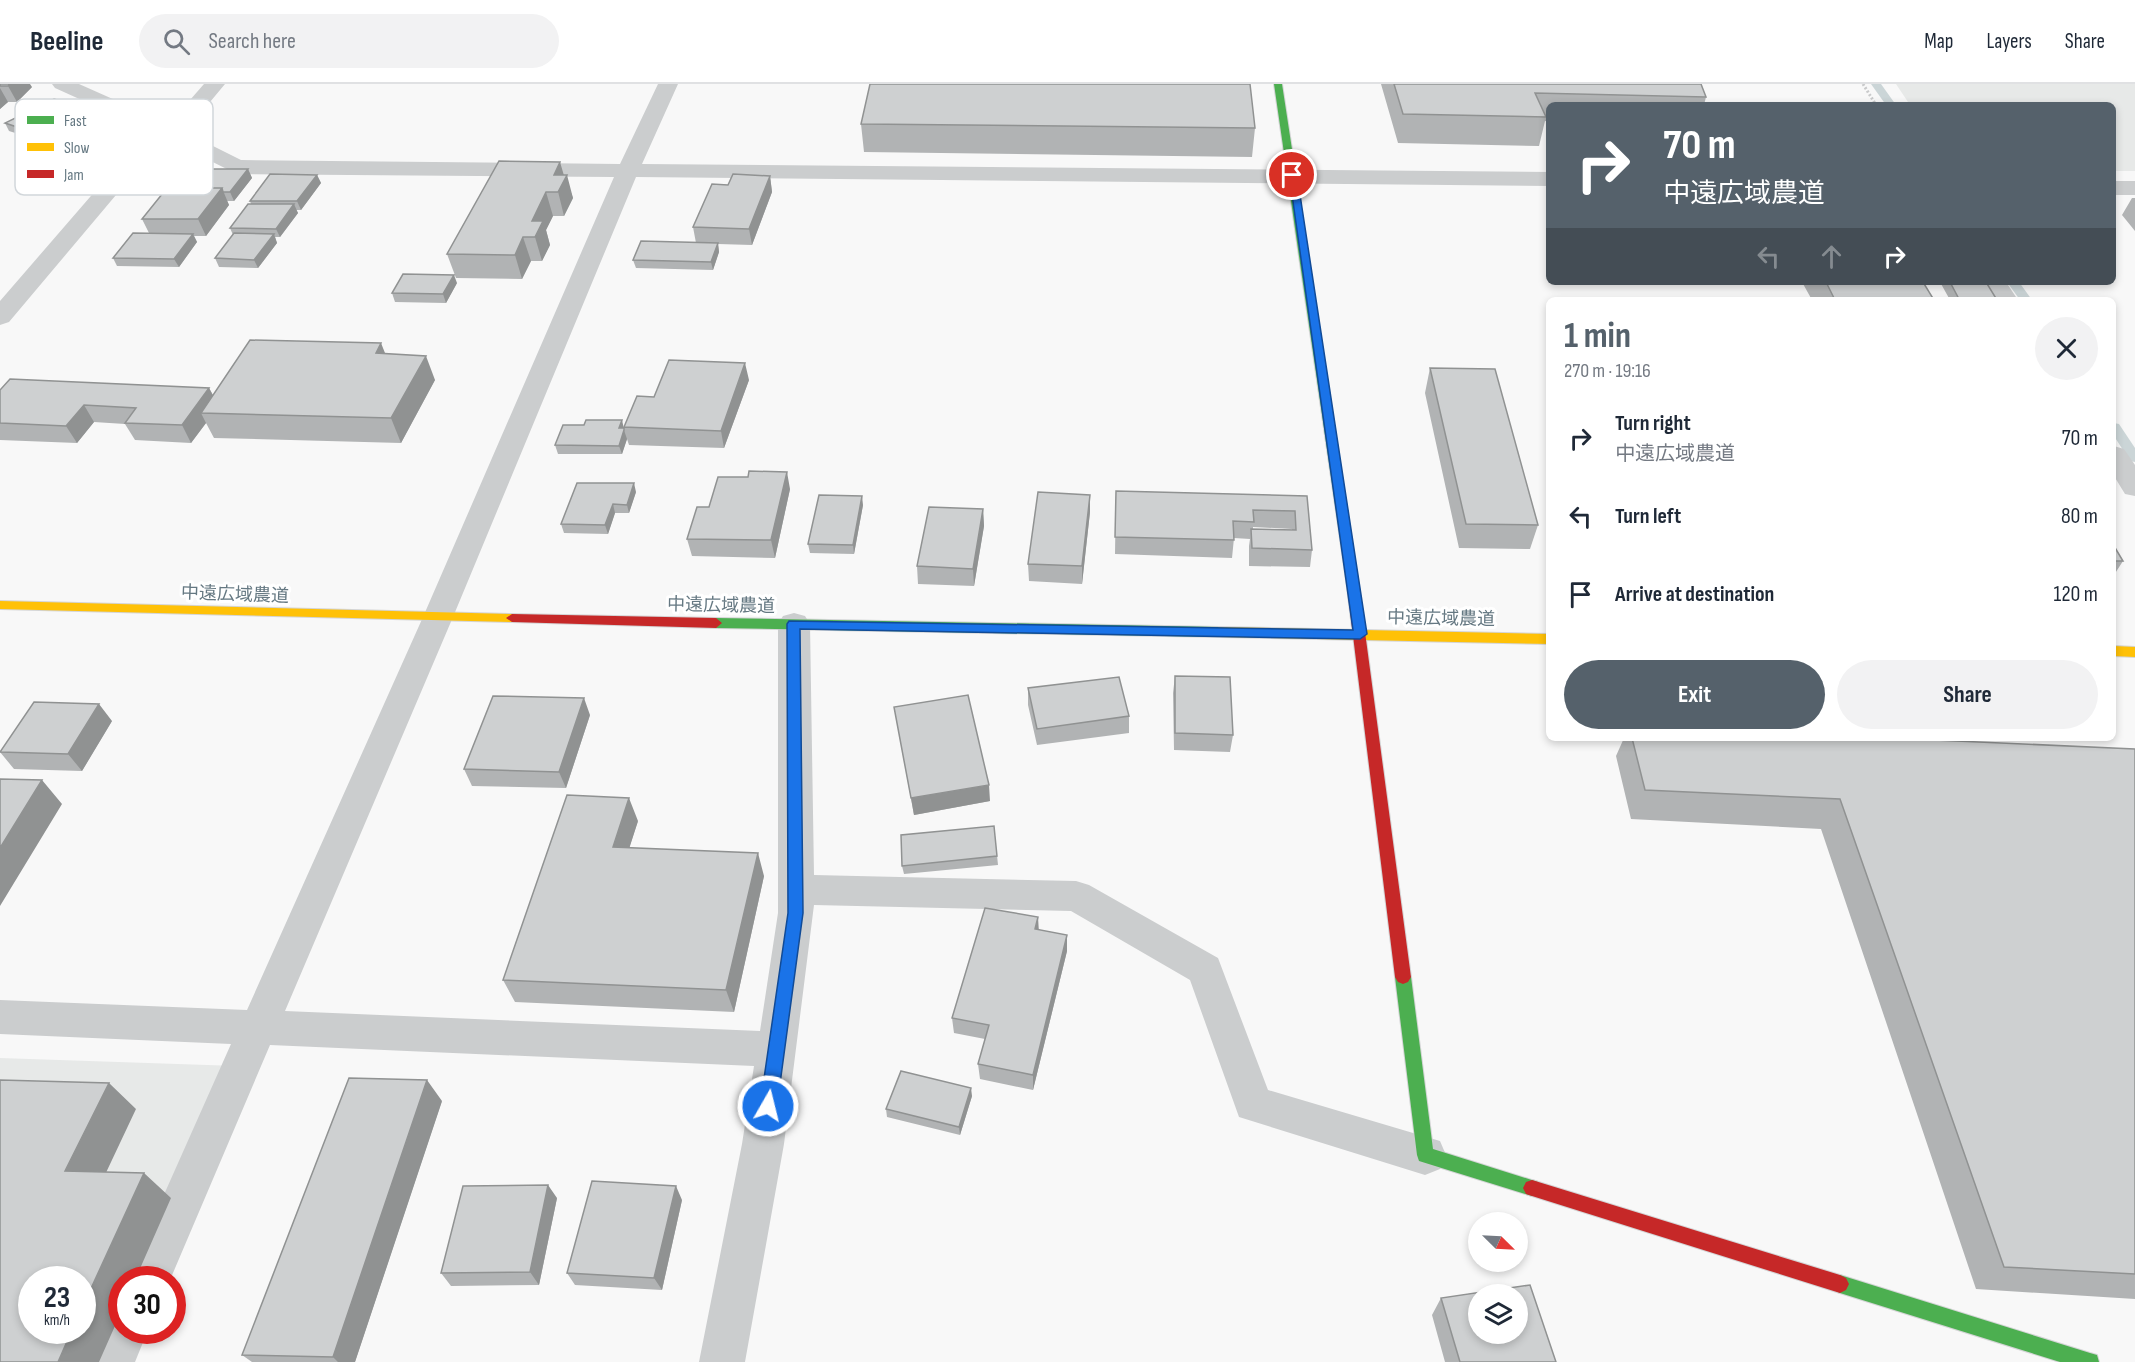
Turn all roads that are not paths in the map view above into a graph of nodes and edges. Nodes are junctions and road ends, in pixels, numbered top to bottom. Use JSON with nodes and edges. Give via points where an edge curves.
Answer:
{"nodes":[{"id":1,"x":62,"y":84,"type":"edge"},
{"id":2,"x":215,"y":84,"type":"edge"},
{"id":3,"x":668,"y":84,"type":"edge"},
{"id":4,"x":1278,"y":84,"type":"edge"},
{"id":5,"x":96,"y":99,"type":"edge"},
{"id":6,"x":200,"y":99,"type":"edge"},
{"id":7,"x":213,"y":155,"type":"edge"},
{"id":8,"x":628,"y":170,"type":"junction"},
{"id":9,"x":1292,"y":175,"type":"junction"},
{"id":10,"x":1546,"y":179,"type":"edge"},
{"id":11,"x":2116,"y":188,"type":"edge"},
{"id":12,"x":2135,"y":188,"type":"edge"},
{"id":13,"x":110,"y":195,"type":"edge"},
{"id":14,"x":0,"y":317,"type":"edge"},
{"id":15,"x":2116,"y":458,"type":"edge"},
{"id":16,"x":2135,"y":487,"type":"edge"},
{"id":17,"x":0,"y":605,"type":"edge"},
{"id":18,"x":438,"y":617,"type":"junction"},
{"id":19,"x":794,"y":624,"type":"junction"},
{"id":20,"x":1360,"y":634,"type":"junction"},
{"id":21,"x":1546,"y":639,"type":"edge"},
{"id":22,"x":2116,"y":651,"type":"edge"},
{"id":23,"x":2135,"y":652,"type":"edge"},
{"id":24,"x":796,"y":890,"type":"junction"},
{"id":25,"x":0,"y":1017,"type":"edge"},
{"id":26,"x":258,"y":1028,"type":"junction"},
{"id":27,"x":776,"y":1049,"type":"junction"},
{"id":28,"x":1425,"y":1155,"type":"junction"},
{"id":29,"x":154,"y":1266,"type":"edge"},
{"id":30,"x":120,"y":1344,"type":"edge"},
{"id":31,"x":112,"y":1362,"type":"edge"},
{"id":32,"x":722,"y":1362,"type":"edge"},
{"id":33,"x":2090,"y":1362,"type":"edge"}],
"edges":[{"from":1,"to":5,"type":"street"},
{"from":2,"to":6,"type":"street"},
{"from":3,"to":8,"type":"street"},
{"from":4,"to":9,"type":"street"},
{"from":7,"to":8,"type":"street","via":[[237,167]]},
{"from":8,"to":9,"type":"street"},
{"from":8,"to":18,"type":"street"},
{"from":9,"to":10,"type":"street"},
{"from":9,"to":20,"type":"street"},
{"from":11,"to":12,"type":"street"},
{"from":13,"to":14,"type":"street"},
{"from":15,"to":16,"type":"street"},
{"from":17,"to":18,"type":"street","name":"中遠広域農道"},
{"from":18,"to":19,"type":"street","name":"中遠広域農道"},
{"from":18,"to":26,"type":"street"},
{"from":19,"to":20,"type":"street","name":"中遠広域農道"},
{"from":19,"to":24,"type":"street"},
{"from":20,"to":21,"type":"street","name":"中遠広域農道"},
{"from":20,"to":28,"type":"street"},
{"from":22,"to":23,"type":"street"},
{"from":24,"to":27,"type":"street"},
{"from":24,"to":28,"type":"street","via":[[1076,896],[1205,970],[1253,1104]]},
{"from":25,"to":26,"type":"street"},
{"from":26,"to":27,"type":"street"},
{"from":26,"to":29,"type":"street"},
{"from":27,"to":32,"type":"street","via":[[763,1144]]},
{"from":28,"to":33,"type":"street"},
{"from":30,"to":31,"type":"street"}]}
